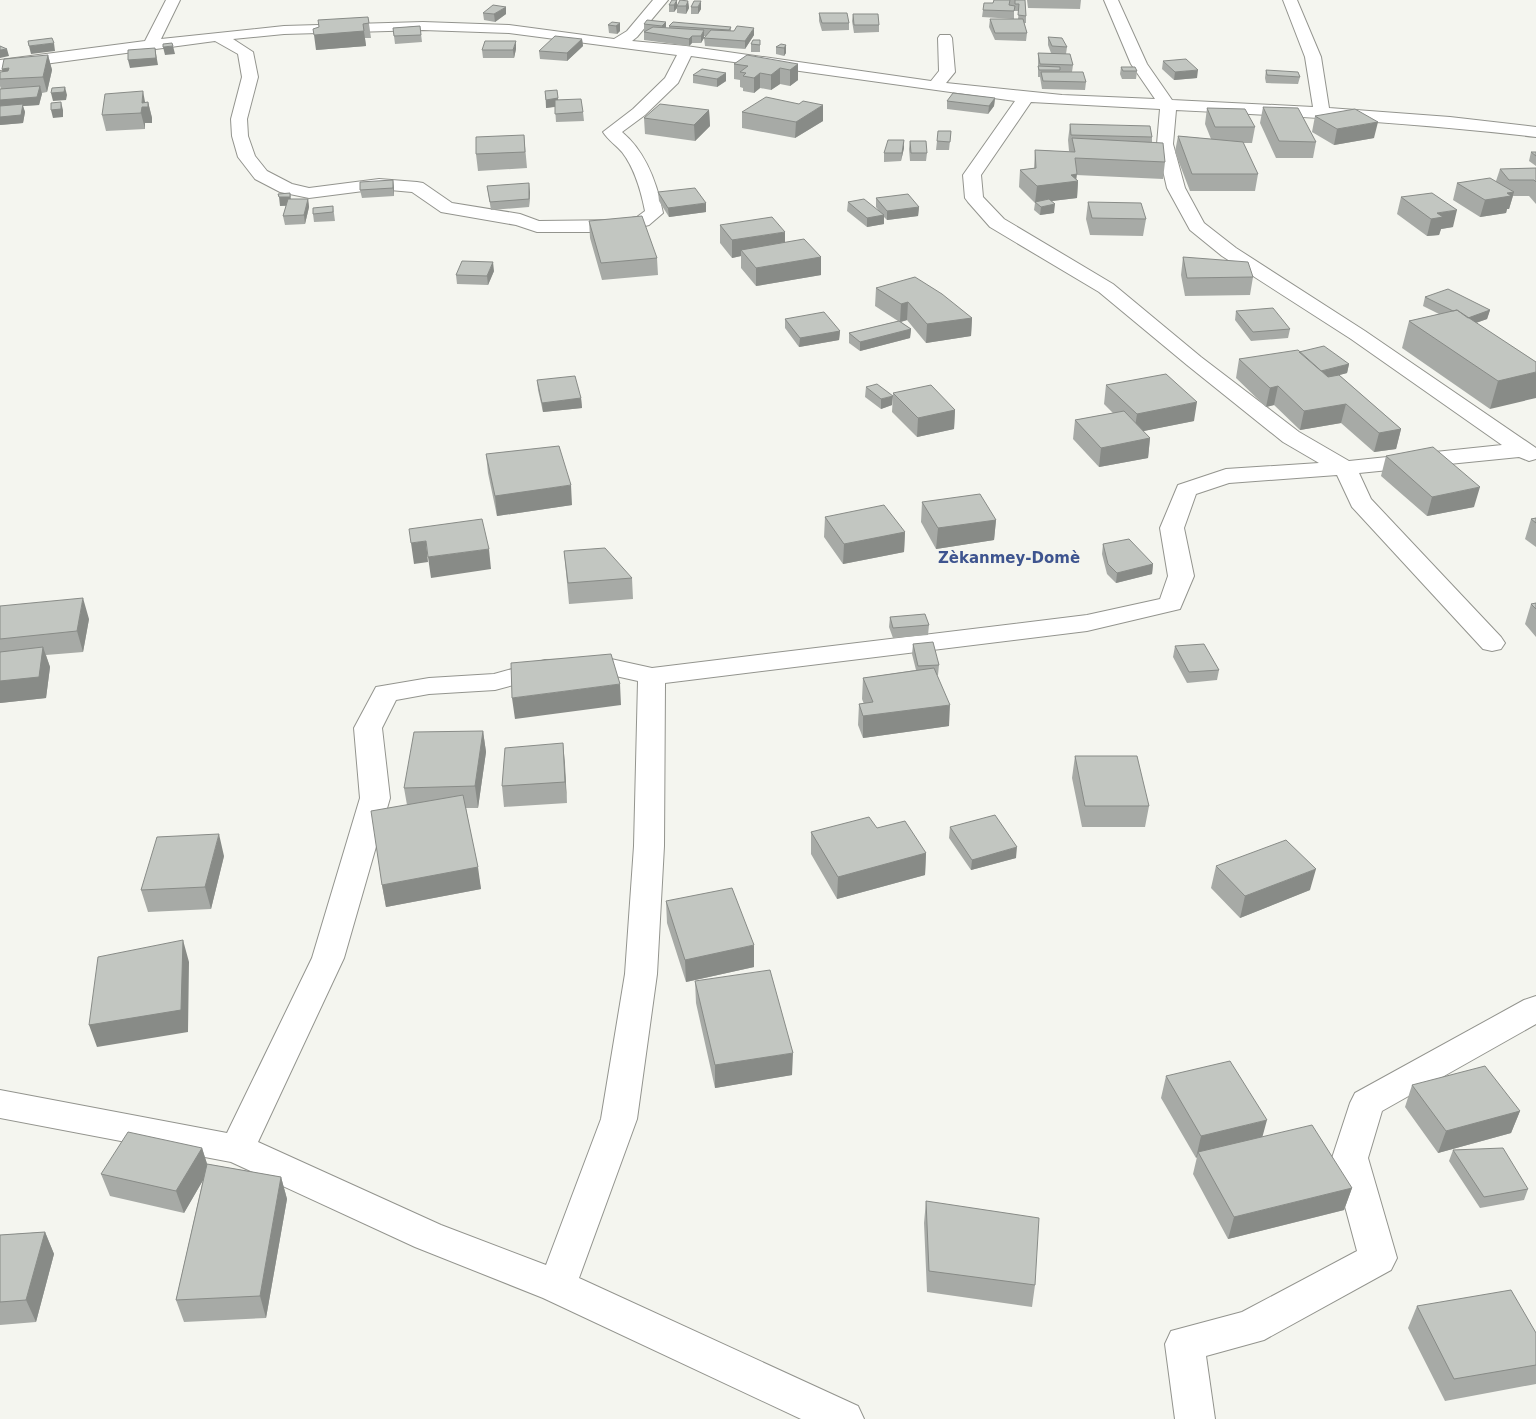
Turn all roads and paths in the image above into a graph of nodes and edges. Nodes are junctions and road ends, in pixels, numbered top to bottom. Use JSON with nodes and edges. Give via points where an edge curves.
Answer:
{"nodes":[{"id":1,"x":172,"y":0,"type":"edge"},
{"id":2,"x":662,"y":0,"type":"edge"},
{"id":3,"x":1111,"y":0,"type":"edge"},
{"id":4,"x":1290,"y":0,"type":"edge"},
{"id":5,"x":216,"y":36,"type":"junction"},
{"id":6,"x":945,"y":38,"type":"dead end"},
{"id":7,"x":617,"y":44,"type":"junction"},
{"id":8,"x":150,"y":46,"type":"junction"},
{"id":9,"x":686,"y":51,"type":"junction"},
{"id":10,"x":0,"y":65,"type":"edge"},
{"id":11,"x":935,"y":86,"type":"junction"},
{"id":12,"x":1026,"y":97,"type":"junction"},
{"id":13,"x":1168,"y":106,"type":"junction"},
{"id":14,"x":1322,"y":112,"type":"junction"},
{"id":15,"x":1536,"y":132,"type":"edge"},
{"id":16,"x":1529,"y":455,"type":"edge"},
{"id":17,"x":1345,"y":468,"type":"junction"},
{"id":18,"x":1492,"y":643,"type":"dead end"},
{"id":19,"x":652,"y":676,"type":"junction"},
{"id":20,"x":1536,"y":1009,"type":"edge"},
{"id":21,"x":0,"y":1104,"type":"edge"},
{"id":22,"x":237,"y":1150,"type":"junction"},
{"id":23,"x":557,"y":1286,"type":"junction"},
{"id":24,"x":844,"y":1419,"type":"edge"},
{"id":25,"x":1196,"y":1419,"type":"edge"}],
"edges":[{"from":1,"to":8,"type":"street"},
{"from":2,"to":7,"type":"street","via":[[632,34]]},
{"from":3,"to":13,"type":"street","via":[[1139,64]]},
{"from":4,"to":14,"type":"street","via":[[1313,57]]},
{"from":5,"to":7,"type":"street","via":[[284,30],[422,26],[509,29]]},
{"from":5,"to":8,"type":"street"},
{"from":5,"to":9,"type":"street","via":[[245,52],[250,77],[239,119],[240,136],[247,157],[261,175],[286,188],[309,193],[379,184],[418,187],[447,208],[520,220],[537,226],[561,227],[622,226],[643,221],[654,213],[651,193],[639,165],[624,140],[611,132],[639,112],[672,80]]},
{"from":6,"to":11,"type":"street","via":[[947,72]]},
{"from":7,"to":9,"type":"street"},
{"from":8,"to":10,"type":"street"},
{"from":9,"to":11,"type":"street"},
{"from":11,"to":12,"type":"street"},
{"from":12,"to":13,"type":"street"},
{"from":12,"to":17,"type":"street","via":[[972,175],[974,198],[997,223],[1106,288],[1291,437]]},
{"from":13,"to":14,"type":"street"},
{"from":13,"to":16,"type":"street","via":[[1167,153],[1176,188],[1197,226],[1229,252],[1358,335]]},
{"from":14,"to":15,"type":"street"},
{"from":16,"to":17,"type":"street"},
{"from":17,"to":18,"type":"street","via":[[1360,502]]},
{"from":17,"to":19,"type":"street","via":[[1226,476],[1186,490],[1172,528],[1181,576],[1171,604],[1087,623]]},
{"from":19,"to":22,"type":"street","via":[[611,667],[545,668],[495,682],[429,686],[386,693],[368,728],[375,798],[328,958]]},
{"from":19,"to":23,"type":"street","via":[[649,837],[641,974],[621,1110]]},
{"from":20,"to":25,"type":"street","via":[[1367,1103],[1350,1158],[1378,1258],[1250,1328],[1185,1344]]},
{"from":21,"to":22,"type":"street"},
{"from":22,"to":23,"type":"street","via":[[428,1236]]},
{"from":23,"to":24,"type":"street"}]}
